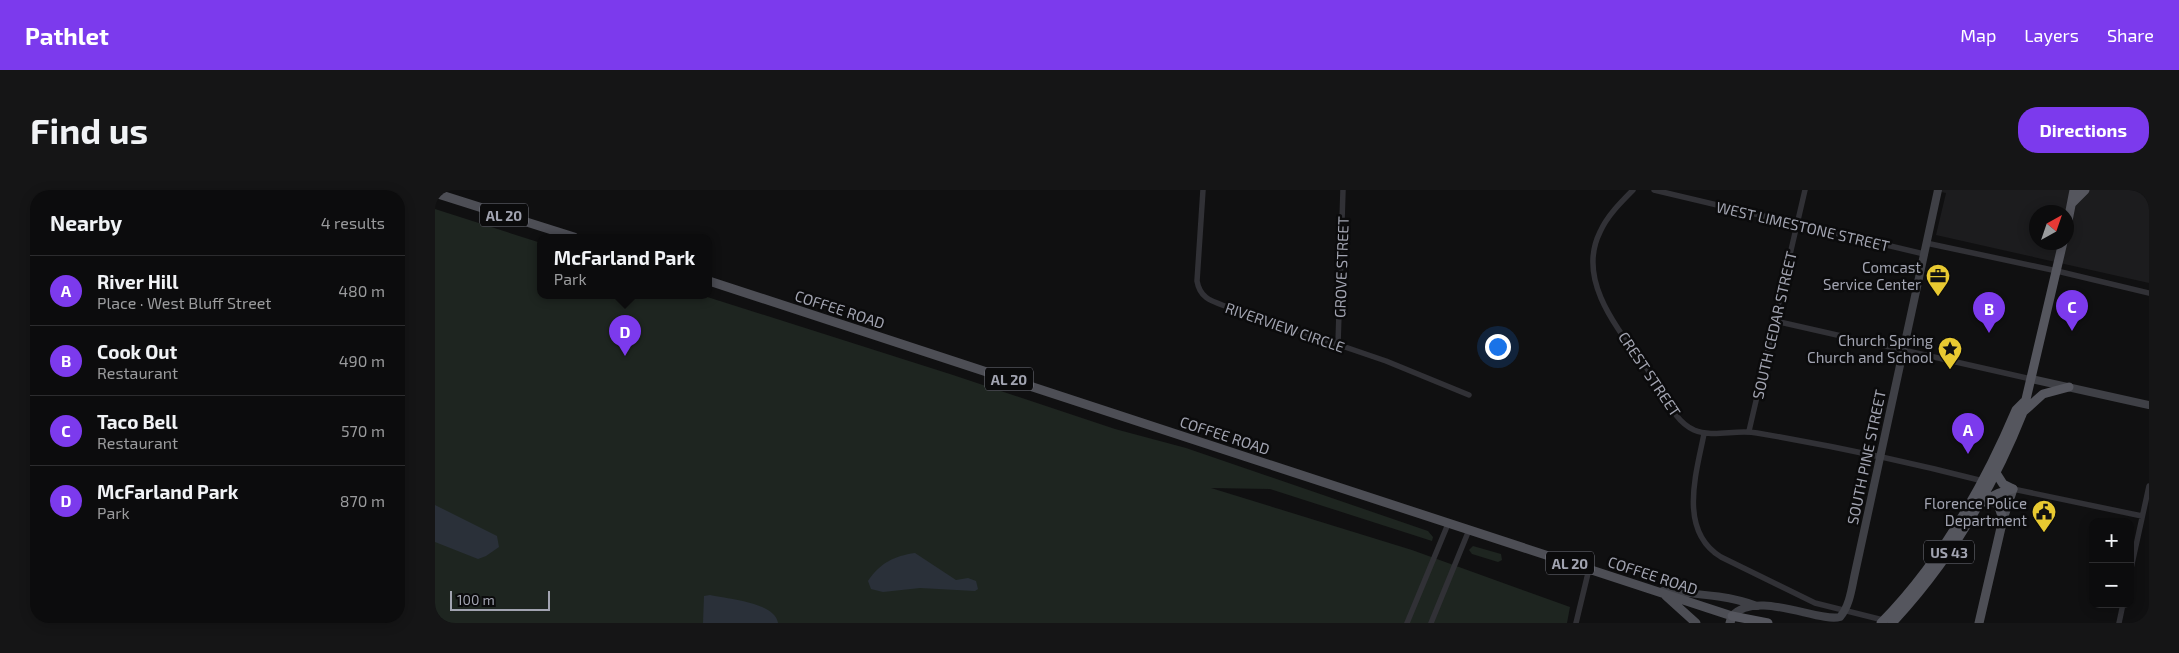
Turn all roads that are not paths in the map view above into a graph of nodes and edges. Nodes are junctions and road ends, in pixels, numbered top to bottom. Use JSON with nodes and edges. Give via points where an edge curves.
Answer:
{"nodes":[{"id":1,"x":1203,"y":190,"type":"edge"},
{"id":2,"x":1343,"y":190,"type":"edge"},
{"id":3,"x":1633,"y":190,"type":"edge"},
{"id":4,"x":1654,"y":190,"type":"edge"},
{"id":5,"x":1805,"y":190,"type":"edge"},
{"id":6,"x":1938,"y":190,"type":"edge"},
{"id":7,"x":2074,"y":190,"type":"edge"},
{"id":8,"x":2085,"y":190,"type":"edge"},
{"id":9,"x":435,"y":193,"type":"edge"},
{"id":10,"x":2071,"y":203,"type":"joint"},
{"id":11,"x":1797,"y":224,"type":"junction"},
{"id":12,"x":565,"y":234,"type":"edge"},
{"id":13,"x":1926,"y":243,"type":"junction"},
{"id":14,"x":2061,"y":250,"type":"edge"},
{"id":15,"x":1924,"y":254,"type":"junction"},
{"id":16,"x":2057,"y":271,"type":"junction"},
{"id":17,"x":712,"y":282,"type":"edge"},
{"id":18,"x":2149,"y":293,"type":"edge"},
{"id":19,"x":1775,"y":321,"type":"junction"},
{"id":20,"x":1338,"y":344,"type":"junction"},
{"id":21,"x":1903,"y":350,"type":"junction"},
{"id":22,"x":2031,"y":379,"type":"junction"},
{"id":23,"x":2069,"y":387,"type":"junction"},
{"id":24,"x":1469,"y":395,"type":"dead end"},
{"id":25,"x":2024,"y":402,"type":"junction"},
{"id":26,"x":2149,"y":405,"type":"edge"},
{"id":27,"x":2023,"y":412,"type":"junction"},
{"id":28,"x":1749,"y":432,"type":"junction"},
{"id":29,"x":1704,"y":434,"type":"junction"},
{"id":30,"x":1880,"y":458,"type":"junction"},
{"id":31,"x":1996,"y":473,"type":"junction"},
{"id":32,"x":1983,"y":481,"type":"junction"},
{"id":33,"x":2149,"y":486,"type":"edge"},
{"id":34,"x":2013,"y":489,"type":"junction"},
{"id":35,"x":1981,"y":502,"type":"junction"},
{"id":36,"x":2142,"y":516,"type":"junction"},
{"id":37,"x":2003,"y":519,"type":"junction"},
{"id":38,"x":1448,"y":524,"type":"junction"},
{"id":39,"x":1469,"y":530,"type":"junction"},
{"id":40,"x":2132,"y":563,"type":"edge"},
{"id":41,"x":1589,"y":569,"type":"junction"},
{"id":42,"x":1660,"y":591,"type":"junction"},
{"id":43,"x":1764,"y":608,"type":"junction"},
{"id":44,"x":2122,"y":608,"type":"edge"},
{"id":45,"x":1845,"y":610,"type":"junction"},
{"id":46,"x":1731,"y":619,"type":"edge"},
{"id":47,"x":1885,"y":622,"type":"edge"},
{"id":48,"x":1407,"y":623,"type":"edge"},
{"id":49,"x":1431,"y":623,"type":"edge"},
{"id":50,"x":1576,"y":623,"type":"edge"},
{"id":51,"x":1696,"y":623,"type":"edge"},
{"id":52,"x":1751,"y":623,"type":"edge"},
{"id":53,"x":1768,"y":623,"type":"edge"},
{"id":54,"x":1979,"y":623,"type":"edge"},
{"id":55,"x":2119,"y":623,"type":"edge"}],
"edges":[{"from":1,"to":20,"type":"street","name":"RIVERVIEW CIRCLE","via":[[1197,281],[1203,296]]},
{"from":2,"to":20,"type":"street","name":"GROVE STREET"},
{"from":3,"to":29,"type":"street","name":"CREST STREET","via":[[1600,232],[1593,255],[1594,280],[1607,310],[1673,411],[1683,424]]},
{"from":4,"to":11,"type":"street","name":"WEST LIMESTONE STREET"},
{"from":5,"to":11,"type":"street","name":"SOUTH CEDAR STREET"},
{"from":6,"to":13,"type":"main road","name":"SOUTH PINE STREET"},
{"from":7,"to":10,"type":"highway"},
{"from":8,"to":10,"type":"highway"},
{"from":9,"to":12,"type":"main road","number":"AL 20"},
{"from":11,"to":15,"type":"street","name":"WEST LIMESTONE STREET"},
{"from":11,"to":19,"type":"street","name":"SOUTH CEDAR STREET"},
{"from":13,"to":15,"type":"main road","name":"SOUTH PINE STREET"},
{"from":13,"to":16,"type":"street"},
{"from":14,"to":16,"type":"highway","number":"US 43"},
{"from":15,"to":21,"type":"main road","name":"SOUTH PINE STREET"},
{"from":16,"to":18,"type":"street"},
{"from":16,"to":22,"type":"highway","number":"US 43"},
{"from":17,"to":38,"type":"main road","name":"COFFEE ROAD","number":"AL 20"},
{"from":19,"to":21,"type":"street"},
{"from":19,"to":28,"type":"street","name":"SOUTH CEDAR STREET"},
{"from":20,"to":24,"type":"street","name":"RIVERVIEW CIRCLE"},
{"from":21,"to":22,"type":"street"},
{"from":21,"to":30,"type":"main road","name":"SOUTH PINE STREET"},
{"from":22,"to":23,"type":"main road"},
{"from":22,"to":25,"type":"highway","number":"US 43"},
{"from":23,"to":26,"type":"main road"},
{"from":23,"to":27,"type":"highway","via":[[2043,394]]},
{"from":25,"to":27,"type":"highway","number":"US 43"},
{"from":25,"to":32,"type":"highway","number":"US 43","via":[[2016,410]]},
{"from":27,"to":31,"type":"highway","number":"US 43"},
{"from":28,"to":29,"type":"street"},
{"from":28,"to":30,"type":"street"},
{"from":29,"to":45,"type":"street","via":[[1695,476],[1693,508],[1699,533],[1708,548],[1815,603]]},
{"from":30,"to":32,"type":"street"},
{"from":30,"to":45,"type":"main road","name":"SOUTH PINE STREET"},
{"from":31,"to":34,"type":"highway","via":[[2003,484]]},
{"from":31,"to":35,"type":"highway","number":"US 43"},
{"from":32,"to":47,"type":"highway","number":"US 43","via":[[1935,559]]},
{"from":33,"to":36,"type":"street"},
{"from":34,"to":35,"type":"highway"},
{"from":34,"to":36,"type":"street"},
{"from":34,"to":37,"type":"main road"},
{"from":35,"to":37,"type":"highway","via":[[1995,502]]},
{"from":35,"to":47,"type":"highway","number":"US 43","via":[[1936,570]]},
{"from":36,"to":40,"type":"street"},
{"from":37,"to":54,"type":"main road"},
{"from":38,"to":39,"type":"main road","name":"COFFEE ROAD","number":"AL 20"},
{"from":38,"to":48,"type":"street"},
{"from":39,"to":41,"type":"main road","name":"COFFEE ROAD","number":"AL 20"},
{"from":39,"to":49,"type":"street"},
{"from":41,"to":42,"type":"main road","name":"COFFEE ROAD","number":"AL 20"},
{"from":41,"to":50,"type":"street"},
{"from":42,"to":43,"type":"main road","via":[[1717,596]]},
{"from":42,"to":46,"type":"main road","name":"COFFEE ROAD","number":"AL 20"},
{"from":42,"to":51,"type":"main road"},
{"from":43,"to":45,"type":"main road","via":[[1829,623]]},
{"from":43,"to":46,"type":"main road","via":[[1740,610]]},
{"from":44,"to":55,"type":"street"},
{"from":45,"to":47,"type":"street"},
{"from":46,"to":52,"type":"highway"},
{"from":46,"to":53,"type":"highway"}]}
